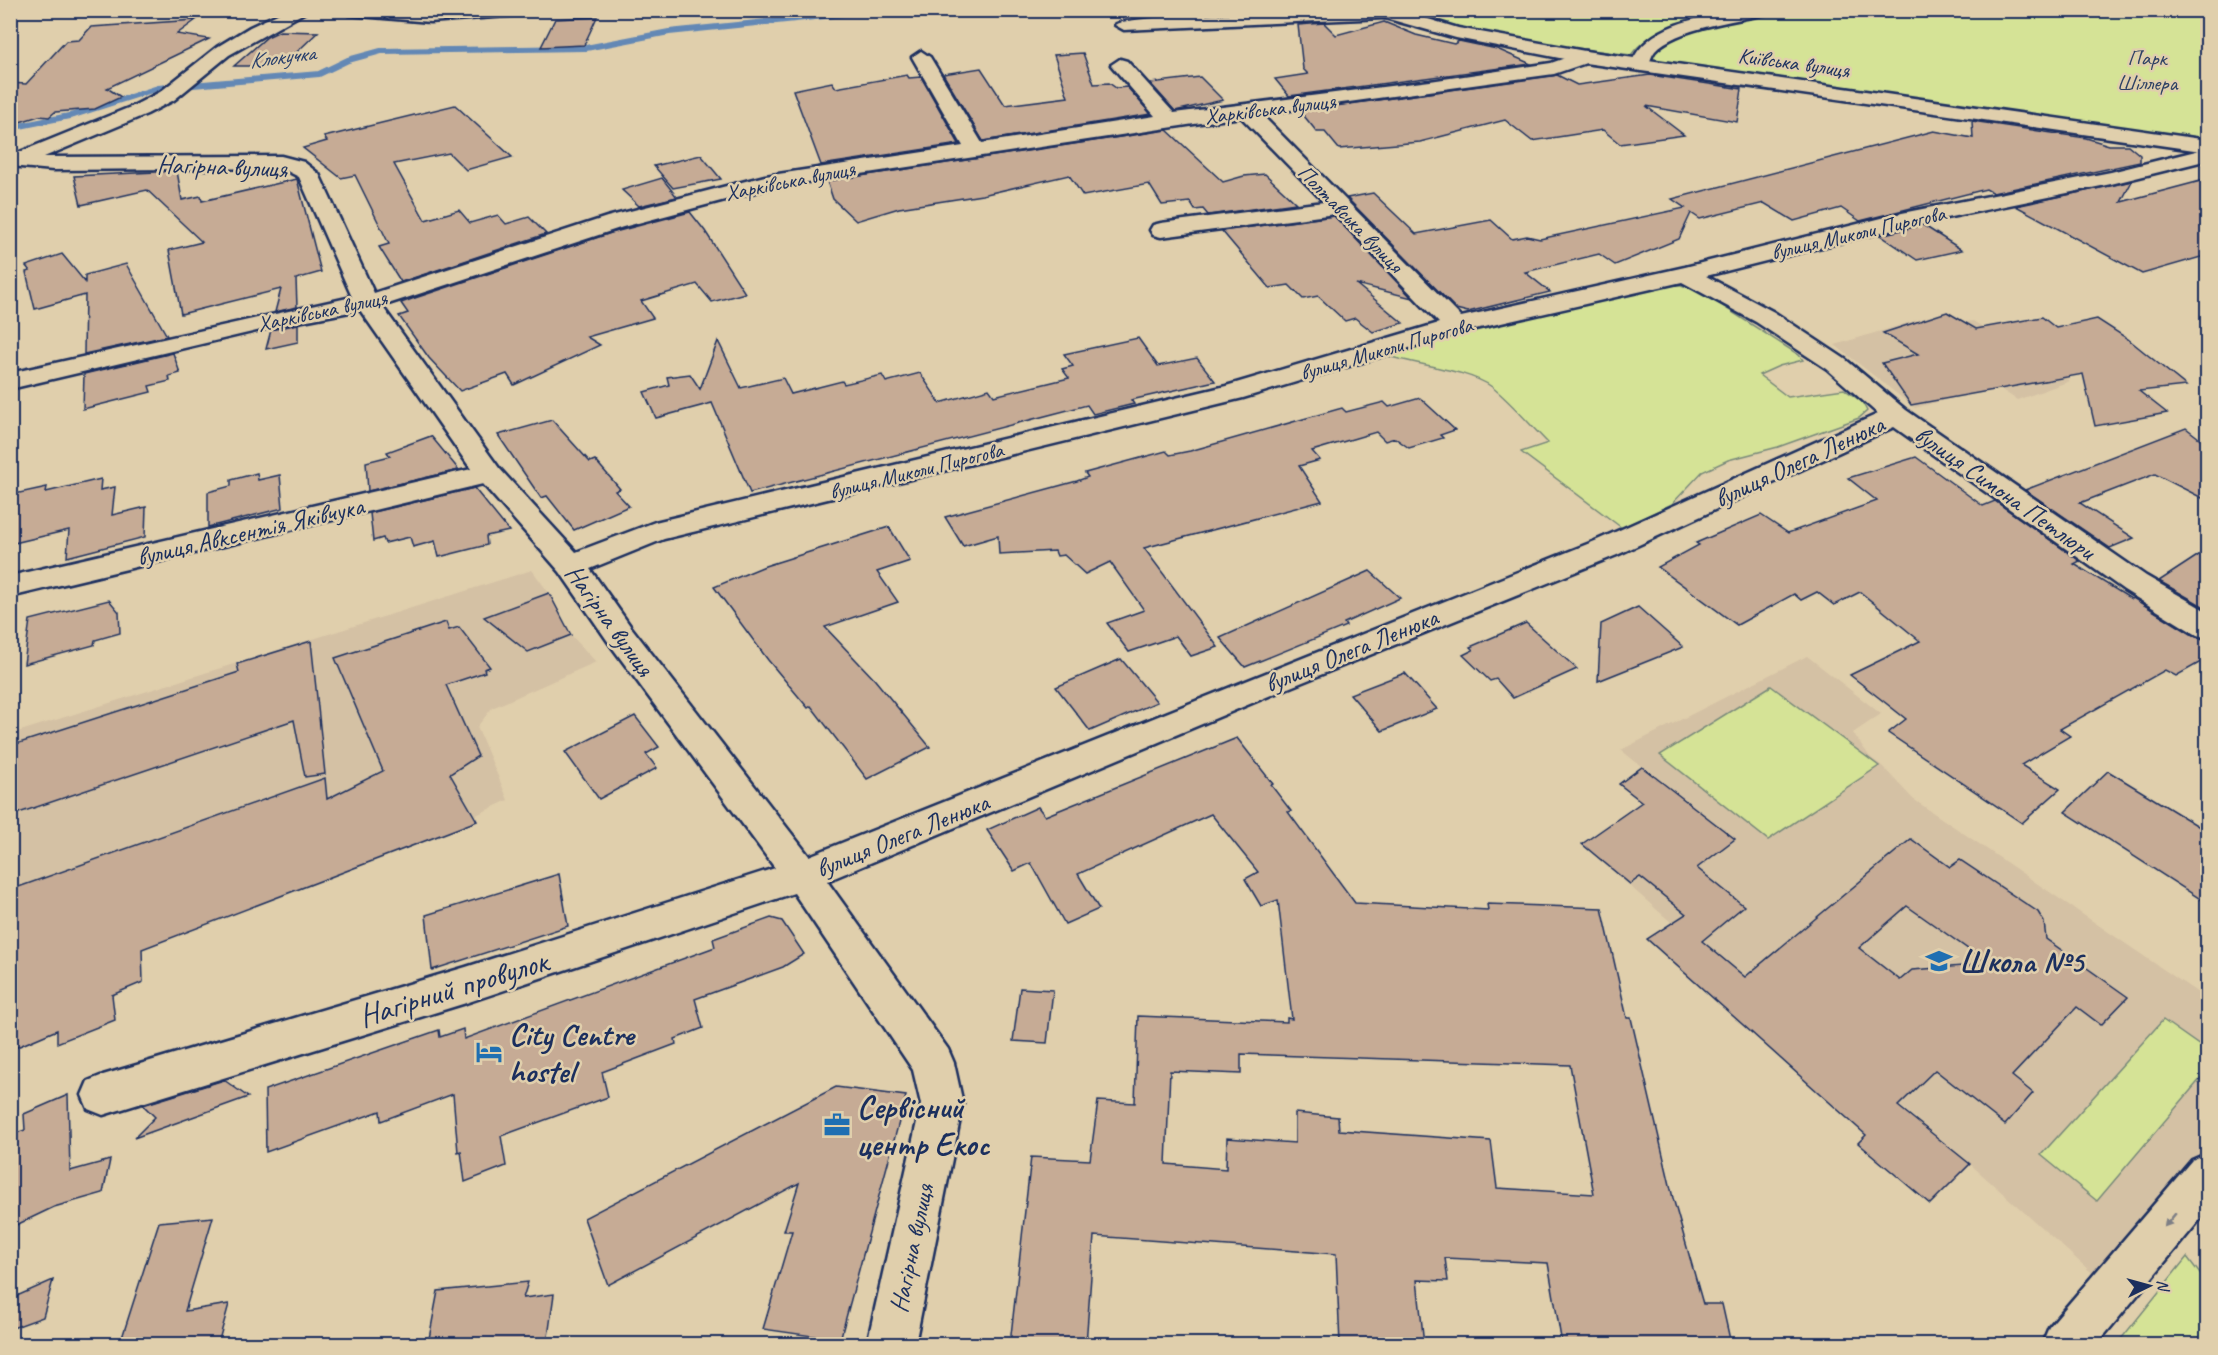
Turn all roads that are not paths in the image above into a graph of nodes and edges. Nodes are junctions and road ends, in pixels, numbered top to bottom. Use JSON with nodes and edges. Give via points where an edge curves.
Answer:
{"nodes":[{"id":1,"x":301,"y":10,"type":"edge"},
{"id":2,"x":350,"y":10,"type":"edge"},
{"id":3,"x":519,"y":10,"type":"edge"},
{"id":4,"x":1760,"y":10,"type":"edge"},
{"id":5,"x":1381,"y":12,"type":"edge"},
{"id":6,"x":1124,"y":25,"type":"dead end"},
{"id":7,"x":921,"y":57,"type":"dead end"},
{"id":8,"x":1586,"y":57,"type":"junction"},
{"id":9,"x":1641,"y":64,"type":"junction"},
{"id":10,"x":1120,"y":65,"type":"dead end"},
{"id":11,"x":1246,"y":110,"type":"junction"},
{"id":12,"x":1170,"y":120,"type":"junction"},
{"id":13,"x":2208,"y":146,"type":"edge"},
{"id":14,"x":975,"y":149,"type":"junction"},
{"id":15,"x":2208,"y":154,"type":"edge"},
{"id":16,"x":13,"y":162,"type":"edge"},
{"id":17,"x":1339,"y":207,"type":"junction"},
{"id":18,"x":1161,"y":230,"type":"dead end"},
{"id":19,"x":1685,"y":274,"type":"junction"},
{"id":20,"x":366,"y":301,"type":"junction"},
{"id":21,"x":1456,"y":326,"type":"junction"},
{"id":22,"x":10,"y":381,"type":"edge"},
{"id":23,"x":1896,"y":416,"type":"junction"},
{"id":24,"x":489,"y":474,"type":"junction"},
{"id":25,"x":572,"y":565,"type":"junction"},
{"id":26,"x":10,"y":587,"type":"edge"},
{"id":27,"x":2208,"y":627,"type":"edge"},
{"id":28,"x":802,"y":875,"type":"junction"},
{"id":29,"x":103,"y":1095,"type":"dead end"},
{"id":30,"x":2208,"y":1175,"type":"edge"},
{"id":31,"x":891,"y":1344,"type":"edge"},
{"id":32,"x":2066,"y":1344,"type":"edge"}],
"edges":[{"from":1,"to":16,"type":"street","via":[[223,51],[166,96],[140,111]]},
{"from":2,"to":3,"type":"street","via":[[430,17]]},
{"from":4,"to":9,"type":"street","via":[[1714,20],[1662,39],[1645,50]]},
{"from":5,"to":6,"type":"street","name":"Київська вулиця"},
{"from":5,"to":8,"type":"street","name":"Київська вулиця","via":[[1456,33]]},
{"from":7,"to":14,"type":"street"},
{"from":8,"to":9,"type":"street","name":"Київська вулиця"},
{"from":8,"to":11,"type":"street","name":"Харківська вулиця","via":[[1554,68]]},
{"from":9,"to":13,"type":"street","name":"Київська вулиця"},
{"from":10,"to":12,"type":"street"},
{"from":11,"to":12,"type":"street","name":"Харківська вулиця"},
{"from":11,"to":17,"type":"street","name":"Полтавська вулиця"},
{"from":12,"to":14,"type":"street","name":"Харківська вулиця"},
{"from":14,"to":20,"type":"street","name":"Харківська вулиця","via":[[773,181],[697,199],[615,222],[400,294]]},
{"from":15,"to":19,"type":"street","name":"вулиця Миколи Пирогова","via":[[2111,178],[1902,220]]},
{"from":16,"to":20,"type":"street","name":"Нагірна вулиця","via":[[281,162],[297,166],[308,174]]},
{"from":17,"to":18,"type":"street"},
{"from":17,"to":21,"type":"street","name":"Полтавська вулиця"},
{"from":19,"to":21,"type":"street","name":"вулиця Миколи Пирогова"},
{"from":19,"to":23,"type":"street","name":"вулиця Симона Петлюри","via":[[1765,317],[1836,364]]},
{"from":20,"to":22,"type":"street","name":"Харківська вулиця"},
{"from":20,"to":24,"type":"street","name":"Нагірна вулиця"},
{"from":21,"to":25,"type":"street","name":"вулиця Миколи Пирогова","via":[[1234,392],[655,532]]},
{"from":23,"to":27,"type":"street","name":"вулиця Симона Петлюри","via":[[2135,583]]},
{"from":23,"to":28,"type":"street","name":"вулиця Олега Ленюка","via":[[1606,548]]},
{"from":24,"to":25,"type":"street","name":"Нагірна вулиця"},
{"from":24,"to":26,"type":"street","name":"вулиця Авксентія Яківчука"},
{"from":25,"to":28,"type":"street","name":"Нагірна вулиця","via":[[620,635]]},
{"from":28,"to":29,"type":"street","name":"Нагірний провулок","via":[[466,985]]},
{"from":28,"to":31,"type":"street","name":"Нагірна вулиця","via":[[933,1063],[942,1104]]},
{"from":30,"to":32,"type":"street","one_way":true}]}
